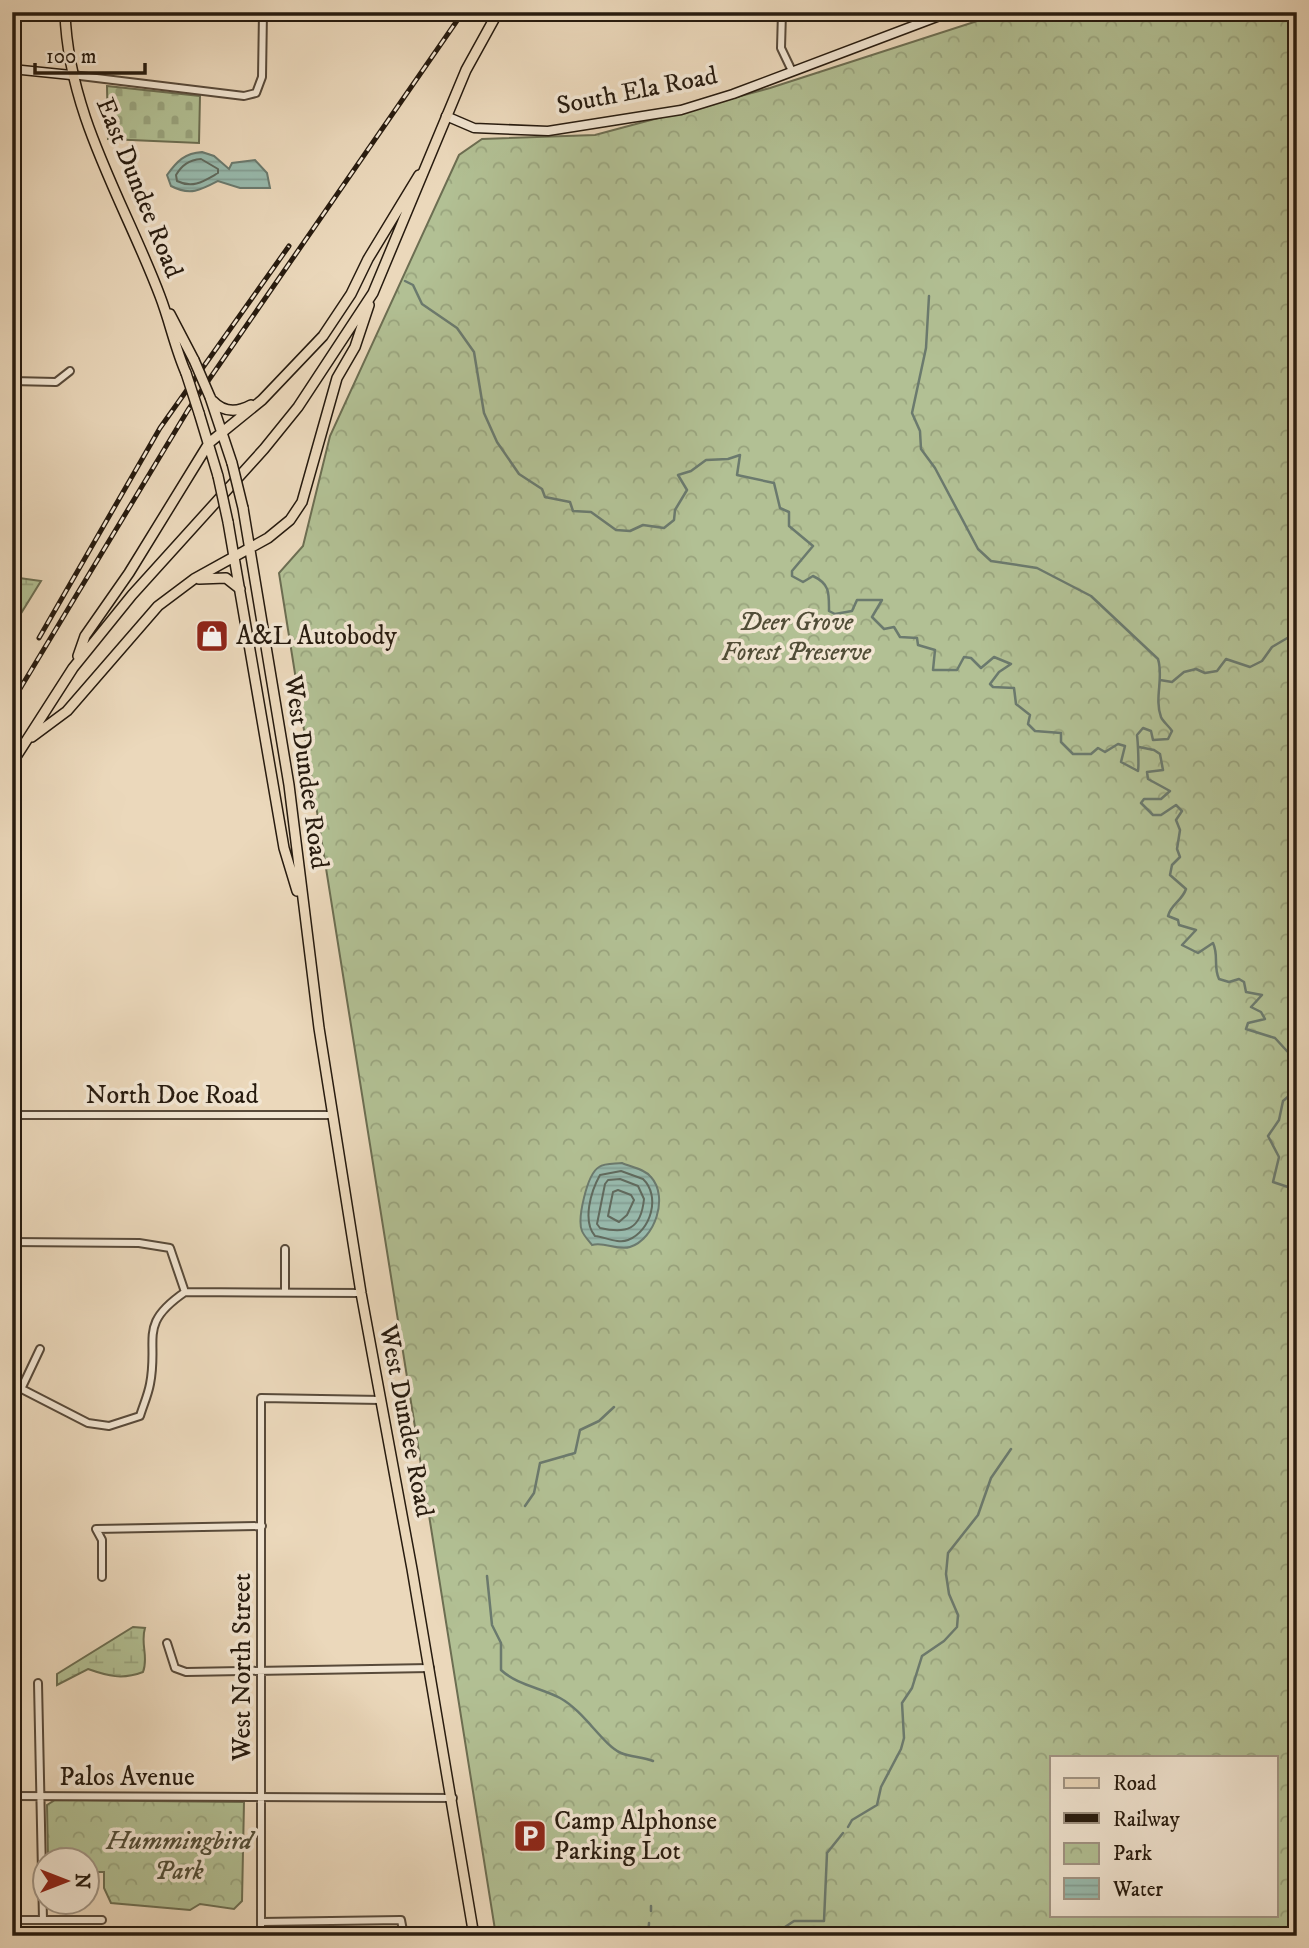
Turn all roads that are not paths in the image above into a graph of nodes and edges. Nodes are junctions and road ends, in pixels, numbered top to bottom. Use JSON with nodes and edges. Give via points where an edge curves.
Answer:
{"nodes":[{"id":1,"x":65,"y":12,"type":"edge"},
{"id":2,"x":263,"y":12,"type":"edge"},
{"id":3,"x":498,"y":12,"type":"edge"},
{"id":4,"x":782,"y":12,"type":"edge"},
{"id":5,"x":950,"y":12,"type":"edge"},
{"id":6,"x":12,"y":69,"type":"edge"},
{"id":7,"x":792,"y":71,"type":"junction"},
{"id":8,"x":71,"y":75,"type":"junction"},
{"id":9,"x":446,"y":116,"type":"junction"},
{"id":10,"x":434,"y":149,"type":"junction"},
{"id":11,"x":373,"y":293,"type":"junction"},
{"id":12,"x":160,"y":297,"type":"junction"},
{"id":13,"x":70,"y":371,"type":"dead end"},
{"id":14,"x":12,"y":381,"type":"edge"},
{"id":15,"x":210,"y":397,"type":"junction"},
{"id":16,"x":262,"y":400,"type":"junction"},
{"id":17,"x":222,"y":432,"type":"junction"},
{"id":18,"x":209,"y":443,"type":"junction"},
{"id":19,"x":252,"y":547,"type":"junction"},
{"id":20,"x":236,"y":556,"type":"junction"},
{"id":21,"x":194,"y":579,"type":"junction"},
{"id":22,"x":241,"y":590,"type":"junction"},
{"id":23,"x":73,"y":668,"type":"junction"},
{"id":24,"x":25,"y":743,"type":"junction"},
{"id":25,"x":12,"y":764,"type":"edge"},
{"id":26,"x":303,"y":913,"type":"junction"},
{"id":27,"x":12,"y":1115,"type":"edge"},
{"id":28,"x":332,"y":1115,"type":"junction"},
{"id":29,"x":12,"y":1242,"type":"edge"},
{"id":30,"x":285,"y":1249,"type":"dead end"},
{"id":31,"x":285,"y":1291,"type":"junction"},
{"id":32,"x":185,"y":1292,"type":"junction"},
{"id":33,"x":361,"y":1293,"type":"junction"},
{"id":34,"x":40,"y":1349,"type":"dead end"},
{"id":35,"x":12,"y":1384,"type":"edge"},
{"id":36,"x":22,"y":1387,"type":"junction"},
{"id":37,"x":381,"y":1399,"type":"junction"},
{"id":38,"x":262,"y":1526,"type":"junction"},
{"id":39,"x":102,"y":1577,"type":"dead end"},
{"id":40,"x":167,"y":1643,"type":"dead end"},
{"id":41,"x":430,"y":1668,"type":"junction"},
{"id":42,"x":262,"y":1672,"type":"junction"},
{"id":43,"x":38,"y":1683,"type":"dead end"},
{"id":44,"x":12,"y":1796,"type":"edge"},
{"id":45,"x":41,"y":1796,"type":"junction"},
{"id":46,"x":260,"y":1797,"type":"junction"},
{"id":47,"x":453,"y":1798,"type":"junction"},
{"id":48,"x":12,"y":1920,"type":"edge"},
{"id":49,"x":43,"y":1920,"type":"junction"},
{"id":50,"x":102,"y":1920,"type":"dead end"},
{"id":51,"x":261,"y":1922,"type":"junction"},
{"id":52,"x":261,"y":1936,"type":"edge"},
{"id":53,"x":404,"y":1936,"type":"edge"},
{"id":54,"x":474,"y":1936,"type":"edge"}],
"edges":[{"from":1,"to":8,"type":"main road","name":"East Dundee Road"},
{"from":2,"to":8,"type":"street","via":[[262,77],[256,93],[244,96]]},
{"from":3,"to":9,"type":"main road"},
{"from":4,"to":7,"type":"street","via":[[781,48]]},
{"from":5,"to":7,"type":"main road","name":"South Ela Road"},
{"from":6,"to":8,"type":"main road"},
{"from":7,"to":9,"type":"main road","name":"South Ela Road","via":[[681,110],[548,131],[474,128]]},
{"from":8,"to":12,"type":"main road","name":"East Dundee Road","via":[[93,141]]},
{"from":9,"to":10,"type":"main road"},
{"from":10,"to":11,"type":"main road"},
{"from":10,"to":16,"type":"main road","via":[[336,318],[310,353]]},
{"from":11,"to":19,"type":"main road","via":[[355,347],[337,378],[302,502],[290,520]]},
{"from":11,"to":23,"type":"main road","via":[[298,407],[256,460],[132,595]]},
{"from":12,"to":15,"type":"main road","name":"East Dundee Road","bridge":true},
{"from":12,"to":18,"type":"main road","name":"East Dundee Road","bridge":true},
{"from":13,"to":14,"type":"street","via":[[56,382]]},
{"from":15,"to":16,"type":"main road","via":[[218,406],[236,411]]},
{"from":15,"to":17,"type":"main road","name":"East Dundee Road"},
{"from":16,"to":17,"type":"main road"},
{"from":17,"to":18,"type":"main road"},
{"from":17,"to":19,"type":"main road","name":"West Dundee Road","bridge":true},
{"from":18,"to":20,"type":"main road","name":"West Dundee Road","bridge":true},
{"from":18,"to":23,"type":"main road","via":[[130,573],[85,636]]},
{"from":19,"to":20,"type":"main road"},
{"from":19,"to":26,"type":"main road","name":"West Dundee Road","via":[[289,785]]},
{"from":20,"to":21,"type":"main road"},
{"from":20,"to":22,"type":"main road","name":"West Dundee Road"},
{"from":21,"to":22,"type":"main road","via":[[226,578]]},
{"from":21,"to":24,"type":"main road","via":[[159,606],[67,711]]},
{"from":22,"to":26,"type":"main road","name":"West Dundee Road","via":[[284,848]]},
{"from":23,"to":24,"type":"main road"},
{"from":24,"to":25,"type":"main road"},
{"from":26,"to":28,"type":"main road","name":"West Dundee Road"},
{"from":27,"to":28,"type":"street","name":"North Doe Road"},
{"from":28,"to":33,"type":"main road","name":"West Dundee Road"},
{"from":29,"to":32,"type":"street","via":[[139,1242],[170,1248]]},
{"from":30,"to":31,"type":"street"},
{"from":31,"to":32,"type":"street"},
{"from":31,"to":33,"type":"street"},
{"from":32,"to":36,"type":"street","via":[[167,1305],[152,1332],[150,1383],[140,1416],[109,1426],[88,1423]]},
{"from":33,"to":37,"type":"main road","name":"West Dundee Road"},
{"from":34,"to":36,"type":"street"},
{"from":35,"to":36,"type":"street"},
{"from":37,"to":38,"type":"street","name":"West North Street","via":[[261,1398]]},
{"from":37,"to":41,"type":"main road","name":"West Dundee Road"},
{"from":38,"to":39,"type":"street","via":[[96,1529],[102,1541]]},
{"from":38,"to":42,"type":"street","name":"West North Street"},
{"from":40,"to":42,"type":"street","via":[[175,1668],[186,1672]]},
{"from":41,"to":42,"type":"street"},
{"from":41,"to":47,"type":"main road","name":"West Dundee Road"},
{"from":42,"to":46,"type":"street","name":"West North Street"},
{"from":43,"to":45,"type":"street"},
{"from":44,"to":45,"type":"street","name":"Palos Avenue"},
{"from":45,"to":46,"type":"street","name":"Palos Avenue"},
{"from":45,"to":49,"type":"street"},
{"from":46,"to":47,"type":"street","name":"Palos Avenue"},
{"from":46,"to":51,"type":"street","name":"West North Street"},
{"from":47,"to":54,"type":"main road","name":"West Dundee Road"},
{"from":48,"to":49,"type":"street"},
{"from":49,"to":50,"type":"street"},
{"from":51,"to":52,"type":"street","name":"West North Street"},
{"from":51,"to":53,"type":"street","via":[[401,1920]]}]}
